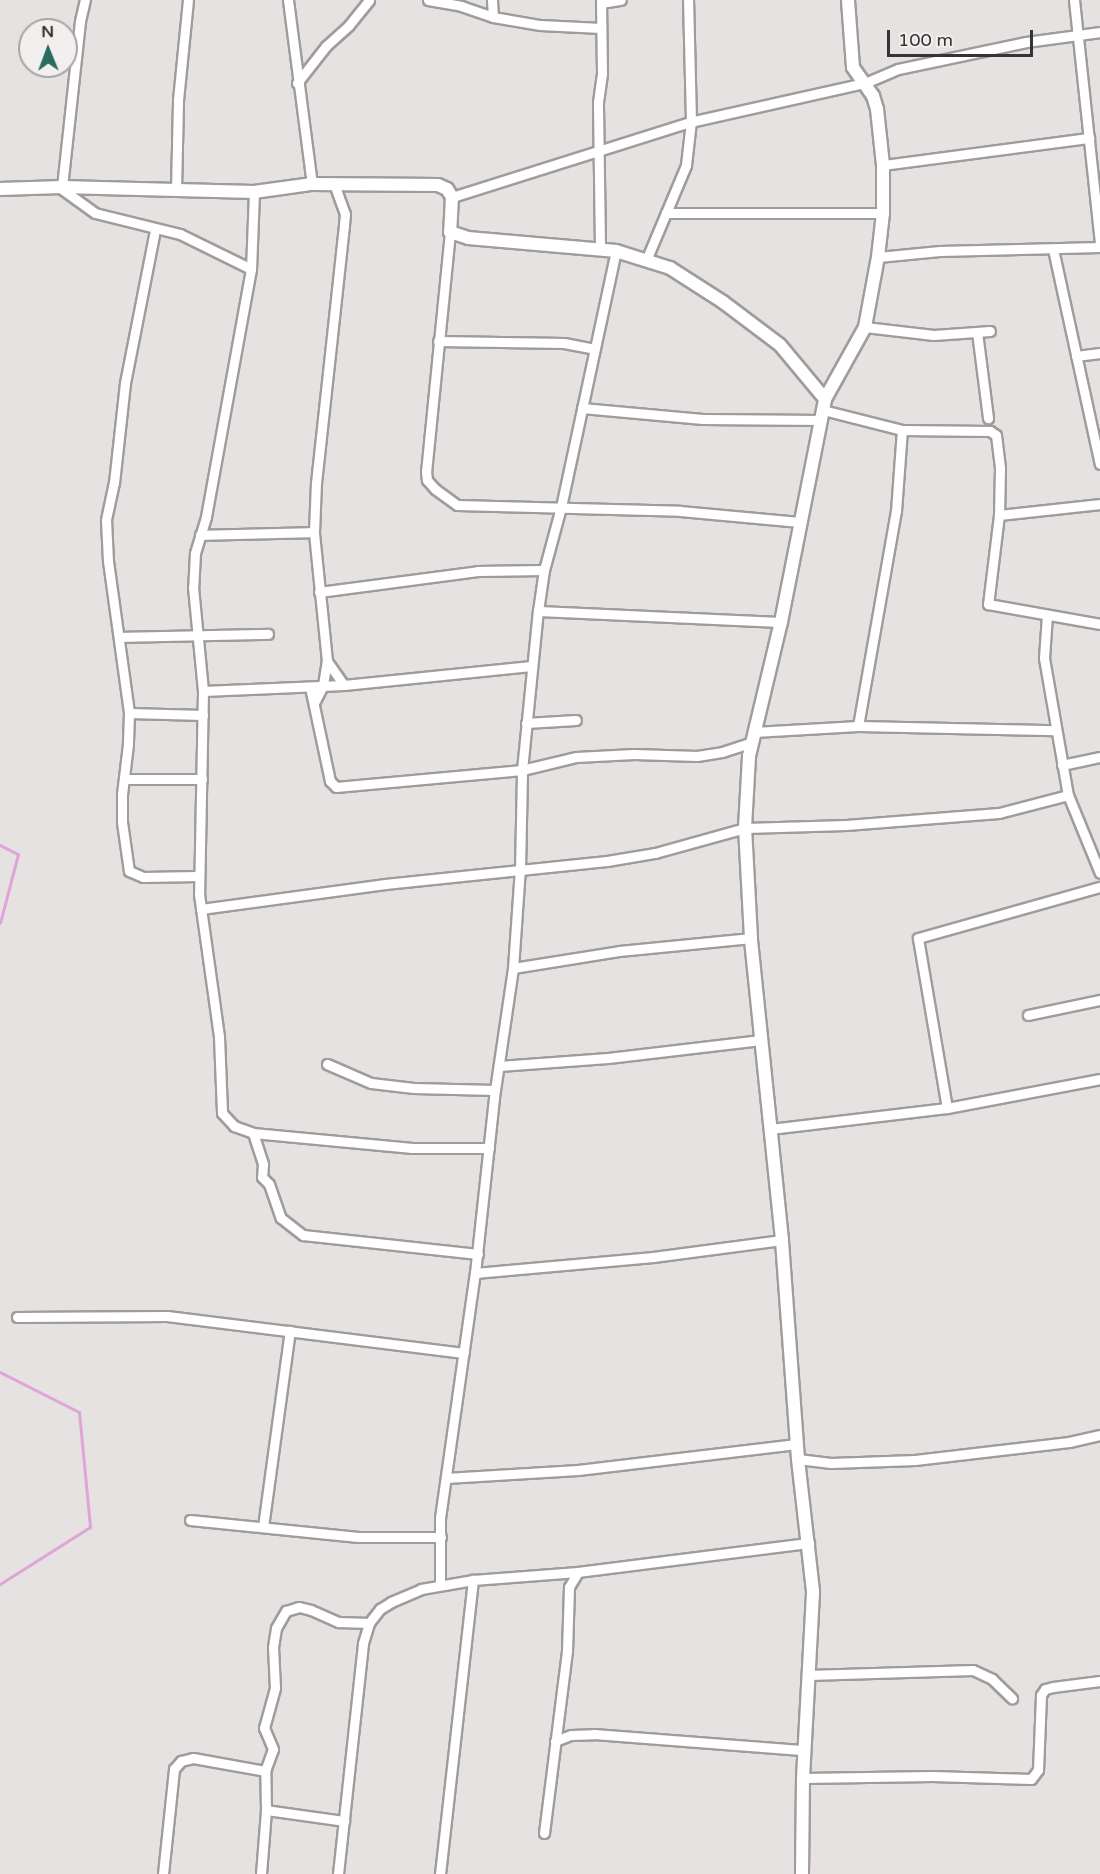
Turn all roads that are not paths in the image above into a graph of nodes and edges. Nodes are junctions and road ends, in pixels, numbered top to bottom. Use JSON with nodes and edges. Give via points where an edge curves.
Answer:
{"nodes":[{"id":1,"x":85,"y":0,"type":"edge"},
{"id":2,"x":188,"y":0,"type":"edge"},
{"id":3,"x":288,"y":0,"type":"edge"},
{"id":4,"x":369,"y":0,"type":"edge"},
{"id":5,"x":428,"y":0,"type":"edge"},
{"id":6,"x":492,"y":0,"type":"edge"},
{"id":7,"x":621,"y":0,"type":"edge"},
{"id":8,"x":688,"y":0,"type":"edge"},
{"id":9,"x":848,"y":0,"type":"edge"},
{"id":10,"x":1074,"y":0,"type":"edge"},
{"id":11,"x":601,"y":1,"type":"edge"},
{"id":12,"x":492,"y":17,"type":"junction"},
{"id":13,"x":601,"y":28,"type":"junction"},
{"id":14,"x":1100,"y":32,"type":"edge"},
{"id":15,"x":1078,"y":36,"type":"junction"},
{"id":16,"x":297,"y":83,"type":"junction"},
{"id":17,"x":866,"y":84,"type":"junction"},
{"id":18,"x":690,"y":122,"type":"junction"},
{"id":19,"x":1089,"y":138,"type":"junction"},
{"id":20,"x":598,"y":152,"type":"junction"},
{"id":21,"x":883,"y":165,"type":"junction"},
{"id":22,"x":312,"y":184,"type":"junction"},
{"id":23,"x":334,"y":184,"type":"junction"},
{"id":24,"x":60,"y":187,"type":"junction"},
{"id":25,"x":0,"y":189,"type":"edge"},
{"id":26,"x":176,"y":190,"type":"junction"},
{"id":27,"x":254,"y":192,"type":"junction"},
{"id":28,"x":452,"y":197,"type":"junction"},
{"id":29,"x":666,"y":213,"type":"junction"},
{"id":30,"x":883,"y":213,"type":"junction"},
{"id":31,"x":155,"y":230,"type":"junction"},
{"id":32,"x":450,"y":232,"type":"junction"},
{"id":33,"x":1100,"y":245,"type":"edge"},
{"id":34,"x":600,"y":248,"type":"junction"},
{"id":35,"x":1053,"y":249,"type":"junction"},
{"id":36,"x":616,"y":250,"type":"junction"},
{"id":37,"x":878,"y":257,"type":"junction"},
{"id":38,"x":647,"y":258,"type":"junction"},
{"id":39,"x":251,"y":269,"type":"junction"},
{"id":40,"x":865,"y":327,"type":"junction"},
{"id":41,"x":990,"y":331,"type":"dead end"},
{"id":42,"x":977,"y":332,"type":"junction"},
{"id":43,"x":438,"y":340,"type":"junction"},
{"id":44,"x":594,"y":349,"type":"junction"},
{"id":45,"x":1100,"y":353,"type":"edge"},
{"id":46,"x":1076,"y":356,"type":"junction"},
{"id":47,"x":582,"y":408,"type":"junction"},
{"id":48,"x":823,"y":410,"type":"junction"},
{"id":49,"x":988,"y":417,"type":"dead end"},
{"id":50,"x":902,"y":430,"type":"junction"},
{"id":51,"x":1100,"y":464,"type":"edge"},
{"id":52,"x":1100,"y":504,"type":"edge"},
{"id":53,"x":561,"y":507,"type":"junction"},
{"id":54,"x":999,"y":515,"type":"junction"},
{"id":55,"x":799,"y":522,"type":"junction"},
{"id":56,"x":314,"y":532,"type":"junction"},
{"id":57,"x":200,"y":535,"type":"junction"},
{"id":58,"x":544,"y":570,"type":"junction"},
{"id":59,"x":319,"y":592,"type":"junction"},
{"id":60,"x":538,"y":611,"type":"junction"},
{"id":61,"x":1047,"y":615,"type":"junction"},
{"id":62,"x":781,"y":622,"type":"junction"},
{"id":63,"x":1100,"y":624,"type":"edge"},
{"id":64,"x":268,"y":634,"type":"dead end"},
{"id":65,"x":196,"y":635,"type":"junction"},
{"id":66,"x":120,"y":637,"type":"junction"},
{"id":67,"x":327,"y":661,"type":"junction"},
{"id":68,"x":531,"y":666,"type":"junction"},
{"id":69,"x":322,"y":685,"type":"junction"},
{"id":70,"x":344,"y":685,"type":"junction"},
{"id":71,"x":310,"y":687,"type":"junction"},
{"id":72,"x":203,"y":691,"type":"junction"},
{"id":73,"x":314,"y":703,"type":"junction"},
{"id":74,"x":129,"y":713,"type":"junction"},
{"id":75,"x":203,"y":715,"type":"junction"},
{"id":76,"x":576,"y":720,"type":"dead end"},
{"id":77,"x":526,"y":723,"type":"junction"},
{"id":78,"x":858,"y":726,"type":"junction"},
{"id":79,"x":1056,"y":730,"type":"junction"},
{"id":80,"x":753,"y":737,"type":"junction"},
{"id":81,"x":1100,"y":757,"type":"edge"},
{"id":82,"x":1062,"y":765,"type":"junction"},
{"id":83,"x":522,"y":770,"type":"junction"},
{"id":84,"x":124,"y":778,"type":"junction"},
{"id":85,"x":202,"y":779,"type":"junction"},
{"id":86,"x":1068,"y":795,"type":"junction"},
{"id":87,"x":745,"y":828,"type":"junction"},
{"id":88,"x":520,"y":869,"type":"junction"},
{"id":89,"x":1100,"y":873,"type":"edge"},
{"id":90,"x":198,"y":876,"type":"junction"},
{"id":91,"x":1100,"y":887,"type":"edge"},
{"id":92,"x":201,"y":909,"type":"junction"},
{"id":93,"x":751,"y":938,"type":"junction"},
{"id":94,"x":513,"y":968,"type":"junction"},
{"id":95,"x":1100,"y":1000,"type":"edge"},
{"id":96,"x":1028,"y":1015,"type":"dead end"},
{"id":97,"x":761,"y":1040,"type":"junction"},
{"id":98,"x":327,"y":1064,"type":"dead end"},
{"id":99,"x":499,"y":1066,"type":"junction"},
{"id":100,"x":1100,"y":1079,"type":"edge"},
{"id":101,"x":495,"y":1090,"type":"junction"},
{"id":102,"x":947,"y":1108,"type":"junction"},
{"id":103,"x":770,"y":1129,"type":"junction"},
{"id":104,"x":253,"y":1133,"type":"junction"},
{"id":105,"x":489,"y":1148,"type":"junction"},
{"id":106,"x":782,"y":1240,"type":"junction"},
{"id":107,"x":478,"y":1254,"type":"junction"},
{"id":108,"x":475,"y":1273,"type":"junction"},
{"id":109,"x":17,"y":1317,"type":"dead end"},
{"id":110,"x":290,"y":1331,"type":"junction"},
{"id":111,"x":464,"y":1353,"type":"junction"},
{"id":112,"x":1100,"y":1435,"type":"edge"},
{"id":113,"x":796,"y":1444,"type":"junction"},
{"id":114,"x":798,"y":1459,"type":"junction"},
{"id":115,"x":446,"y":1478,"type":"junction"},
{"id":116,"x":190,"y":1520,"type":"dead end"},
{"id":117,"x":263,"y":1527,"type":"junction"},
{"id":118,"x":441,"y":1537,"type":"junction"},
{"id":119,"x":809,"y":1543,"type":"junction"},
{"id":120,"x":578,"y":1572,"type":"junction"},
{"id":121,"x":563,"y":1574,"type":"junction"},
{"id":122,"x":473,"y":1580,"type":"junction"},
{"id":123,"x":440,"y":1585,"type":"junction"},
{"id":124,"x":569,"y":1587,"type":"junction"},
{"id":125,"x":369,"y":1623,"type":"junction"},
{"id":126,"x":808,"y":1675,"type":"junction"},
{"id":127,"x":1100,"y":1681,"type":"edge"},
{"id":128,"x":1012,"y":1698,"type":"dead end"},
{"id":129,"x":555,"y":1741,"type":"junction"},
{"id":130,"x":804,"y":1750,"type":"junction"},
{"id":131,"x":265,"y":1771,"type":"junction"},
{"id":132,"x":803,"y":1778,"type":"junction"},
{"id":133,"x":266,"y":1810,"type":"junction"},
{"id":134,"x":344,"y":1821,"type":"junction"},
{"id":135,"x":544,"y":1833,"type":"dead end"},
{"id":136,"x":164,"y":1874,"type":"edge"},
{"id":137,"x":261,"y":1874,"type":"edge"},
{"id":138,"x":338,"y":1874,"type":"edge"},
{"id":139,"x":440,"y":1874,"type":"edge"},
{"id":140,"x":802,"y":1874,"type":"edge"}],
"edges":[{"from":1,"to":24,"type":"street"},
{"from":2,"to":26,"type":"street","via":[[178,100]]},
{"from":3,"to":16,"type":"street"},
{"from":4,"to":16,"type":"street"},
{"from":5,"to":12,"type":"street"},
{"from":6,"to":12,"type":"street"},
{"from":7,"to":11,"type":"street"},
{"from":8,"to":18,"type":"street"},
{"from":9,"to":17,"type":"street","via":[[853,66]]},
{"from":10,"to":15,"type":"street"},
{"from":11,"to":13,"type":"street"},
{"from":12,"to":13,"type":"street","via":[[540,25]]},
{"from":13,"to":20,"type":"street"},
{"from":14,"to":15,"type":"street"},
{"from":15,"to":17,"type":"street","via":[[1026,42],[898,69]]},
{"from":15,"to":19,"type":"street"},
{"from":16,"to":22,"type":"street"},
{"from":17,"to":18,"type":"street"},
{"from":17,"to":21,"type":"street","via":[[877,109]]},
{"from":18,"to":20,"type":"street"},
{"from":18,"to":29,"type":"street","via":[[686,165]]},
{"from":19,"to":21,"type":"street"},
{"from":19,"to":33,"type":"street"},
{"from":20,"to":28,"type":"street"},
{"from":20,"to":34,"type":"street"},
{"from":21,"to":30,"type":"street"},
{"from":22,"to":23,"type":"street"},
{"from":22,"to":27,"type":"street"},
{"from":23,"to":28,"type":"street","via":[[438,185]]},
{"from":23,"to":56,"type":"street","via":[[345,214]]},
{"from":24,"to":25,"type":"street"},
{"from":24,"to":26,"type":"street"},
{"from":24,"to":31,"type":"street","via":[[95,213]]},
{"from":26,"to":27,"type":"street"},
{"from":27,"to":39,"type":"street"},
{"from":28,"to":32,"type":"street"},
{"from":29,"to":30,"type":"street"},
{"from":29,"to":38,"type":"street"},
{"from":30,"to":37,"type":"street"},
{"from":31,"to":39,"type":"street","via":[[180,234]]},
{"from":31,"to":66,"type":"street","via":[[128,371],[106,520]]},
{"from":32,"to":34,"type":"street","via":[[468,238]]},
{"from":32,"to":43,"type":"street"},
{"from":33,"to":35,"type":"street"},
{"from":34,"to":36,"type":"street"},
{"from":35,"to":37,"type":"street","via":[[940,250]]},
{"from":35,"to":46,"type":"street"},
{"from":36,"to":38,"type":"street"},
{"from":36,"to":44,"type":"street"},
{"from":37,"to":40,"type":"street"},
{"from":38,"to":48,"type":"street","via":[[723,302],[780,345]]},
{"from":39,"to":57,"type":"street"},
{"from":40,"to":42,"type":"street","via":[[934,335]]},
{"from":40,"to":48,"type":"street"},
{"from":41,"to":42,"type":"street"},
{"from":42,"to":49,"type":"street"},
{"from":43,"to":44,"type":"street","via":[[564,344]]},
{"from":43,"to":53,"type":"street","via":[[426,480],[457,505]]},
{"from":44,"to":47,"type":"street"},
{"from":45,"to":46,"type":"street"},
{"from":46,"to":51,"type":"street"},
{"from":47,"to":48,"type":"street","via":[[703,419]]},
{"from":47,"to":53,"type":"street"},
{"from":48,"to":50,"type":"street"},
{"from":48,"to":55,"type":"street"},
{"from":50,"to":54,"type":"street","via":[[990,431],[996,435]]},
{"from":50,"to":78,"type":"street","via":[[896,511]]},
{"from":52,"to":54,"type":"street"},
{"from":53,"to":55,"type":"street","via":[[680,511]]},
{"from":53,"to":58,"type":"street"},
{"from":54,"to":61,"type":"street","via":[[988,604]]},
{"from":55,"to":62,"type":"street"},
{"from":56,"to":57,"type":"street"},
{"from":56,"to":59,"type":"street"},
{"from":57,"to":65,"type":"street","via":[[193,588]]},
{"from":58,"to":59,"type":"street","via":[[478,571]]},
{"from":58,"to":60,"type":"street"},
{"from":59,"to":67,"type":"street"},
{"from":60,"to":62,"type":"street"},
{"from":60,"to":68,"type":"street"},
{"from":61,"to":63,"type":"street"},
{"from":61,"to":79,"type":"street","via":[[1044,658]]},
{"from":62,"to":80,"type":"street"},
{"from":64,"to":65,"type":"street"},
{"from":65,"to":66,"type":"street"},
{"from":65,"to":72,"type":"street"},
{"from":66,"to":74,"type":"street"},
{"from":67,"to":69,"type":"street"},
{"from":67,"to":70,"type":"street"},
{"from":68,"to":70,"type":"street"},
{"from":68,"to":77,"type":"street"},
{"from":69,"to":70,"type":"street"},
{"from":69,"to":71,"type":"street"},
{"from":69,"to":73,"type":"street"},
{"from":71,"to":72,"type":"street"},
{"from":71,"to":73,"type":"street"},
{"from":72,"to":75,"type":"street"},
{"from":73,"to":83,"type":"street","via":[[330,781],[336,787]]},
{"from":74,"to":75,"type":"street"},
{"from":74,"to":84,"type":"street"},
{"from":75,"to":85,"type":"street"},
{"from":76,"to":77,"type":"street"},
{"from":77,"to":83,"type":"street"},
{"from":78,"to":79,"type":"street"},
{"from":78,"to":80,"type":"street"},
{"from":79,"to":82,"type":"street"},
{"from":80,"to":83,"type":"street","via":[[722,752],[697,756],[576,757]]},
{"from":80,"to":87,"type":"street"},
{"from":81,"to":82,"type":"street"},
{"from":82,"to":86,"type":"street"},
{"from":83,"to":88,"type":"street"},
{"from":84,"to":85,"type":"street"},
{"from":84,"to":90,"type":"street","via":[[122,822],[129,871],[143,877]]},
{"from":85,"to":90,"type":"street"},
{"from":86,"to":87,"type":"street","via":[[999,813]]},
{"from":86,"to":89,"type":"street"},
{"from":87,"to":88,"type":"street","via":[[655,854]]},
{"from":87,"to":93,"type":"street"},
{"from":88,"to":92,"type":"street"},
{"from":88,"to":94,"type":"street"},
{"from":90,"to":92,"type":"street"},
{"from":91,"to":102,"type":"street","via":[[918,938]]},
{"from":92,"to":104,"type":"street","via":[[219,1037],[222,1113],[234,1126]]},
{"from":93,"to":94,"type":"street","via":[[619,951]]},
{"from":93,"to":97,"type":"street"},
{"from":94,"to":99,"type":"street"},
{"from":95,"to":96,"type":"street"},
{"from":97,"to":99,"type":"street"},
{"from":97,"to":103,"type":"street"},
{"from":98,"to":101,"type":"street","via":[[371,1083]]},
{"from":99,"to":101,"type":"street"},
{"from":100,"to":102,"type":"street"},
{"from":101,"to":105,"type":"street"},
{"from":102,"to":103,"type":"street"},
{"from":103,"to":106,"type":"street"},
{"from":104,"to":105,"type":"street","via":[[412,1148]]},
{"from":104,"to":107,"type":"street","via":[[263,1164],[262,1177],[269,1184],[281,1218],[303,1235]]},
{"from":105,"to":107,"type":"street"},
{"from":106,"to":108,"type":"street","via":[[652,1257]]},
{"from":106,"to":113,"type":"street"},
{"from":107,"to":108,"type":"street"},
{"from":108,"to":111,"type":"street"},
{"from":109,"to":110,"type":"street","via":[[167,1316]]},
{"from":110,"to":111,"type":"street"},
{"from":110,"to":117,"type":"street"},
{"from":111,"to":115,"type":"street"},
{"from":112,"to":114,"type":"street","via":[[915,1460]]},
{"from":113,"to":114,"type":"street"},
{"from":113,"to":115,"type":"street","via":[[578,1470]]},
{"from":114,"to":119,"type":"street"},
{"from":115,"to":118,"type":"street"},
{"from":116,"to":117,"type":"street"},
{"from":117,"to":118,"type":"street","via":[[358,1537]]},
{"from":118,"to":123,"type":"street"},
{"from":119,"to":120,"type":"street"},
{"from":119,"to":126,"type":"street","via":[[813,1591]]},
{"from":120,"to":121,"type":"street"},
{"from":120,"to":124,"type":"street"},
{"from":121,"to":122,"type":"street"},
{"from":121,"to":124,"type":"street"},
{"from":122,"to":123,"type":"street"},
{"from":122,"to":139,"type":"street"},
{"from":123,"to":125,"type":"street","via":[[391,1602]]},
{"from":124,"to":129,"type":"street","via":[[567,1651]]},
{"from":125,"to":131,"type":"street","via":[[338,1622],[299,1607],[286,1611],[276,1628],[273,1647],[275,1688],[264,1728],[273,1749]]},
{"from":125,"to":134,"type":"street","via":[[363,1643]]},
{"from":126,"to":128,"type":"street","via":[[974,1670],[992,1679]]},
{"from":126,"to":130,"type":"street"},
{"from":127,"to":132,"type":"street","via":[[1045,1689],[1041,1695],[1038,1770],[1031,1779]]},
{"from":129,"to":130,"type":"street","via":[[594,1734]]},
{"from":129,"to":135,"type":"street"},
{"from":130,"to":132,"type":"street"},
{"from":131,"to":133,"type":"street"},
{"from":131,"to":136,"type":"street","via":[[193,1758],[181,1761],[174,1769]]},
{"from":132,"to":140,"type":"street"},
{"from":133,"to":134,"type":"street"},
{"from":133,"to":137,"type":"street"},
{"from":134,"to":138,"type":"street"}]}
